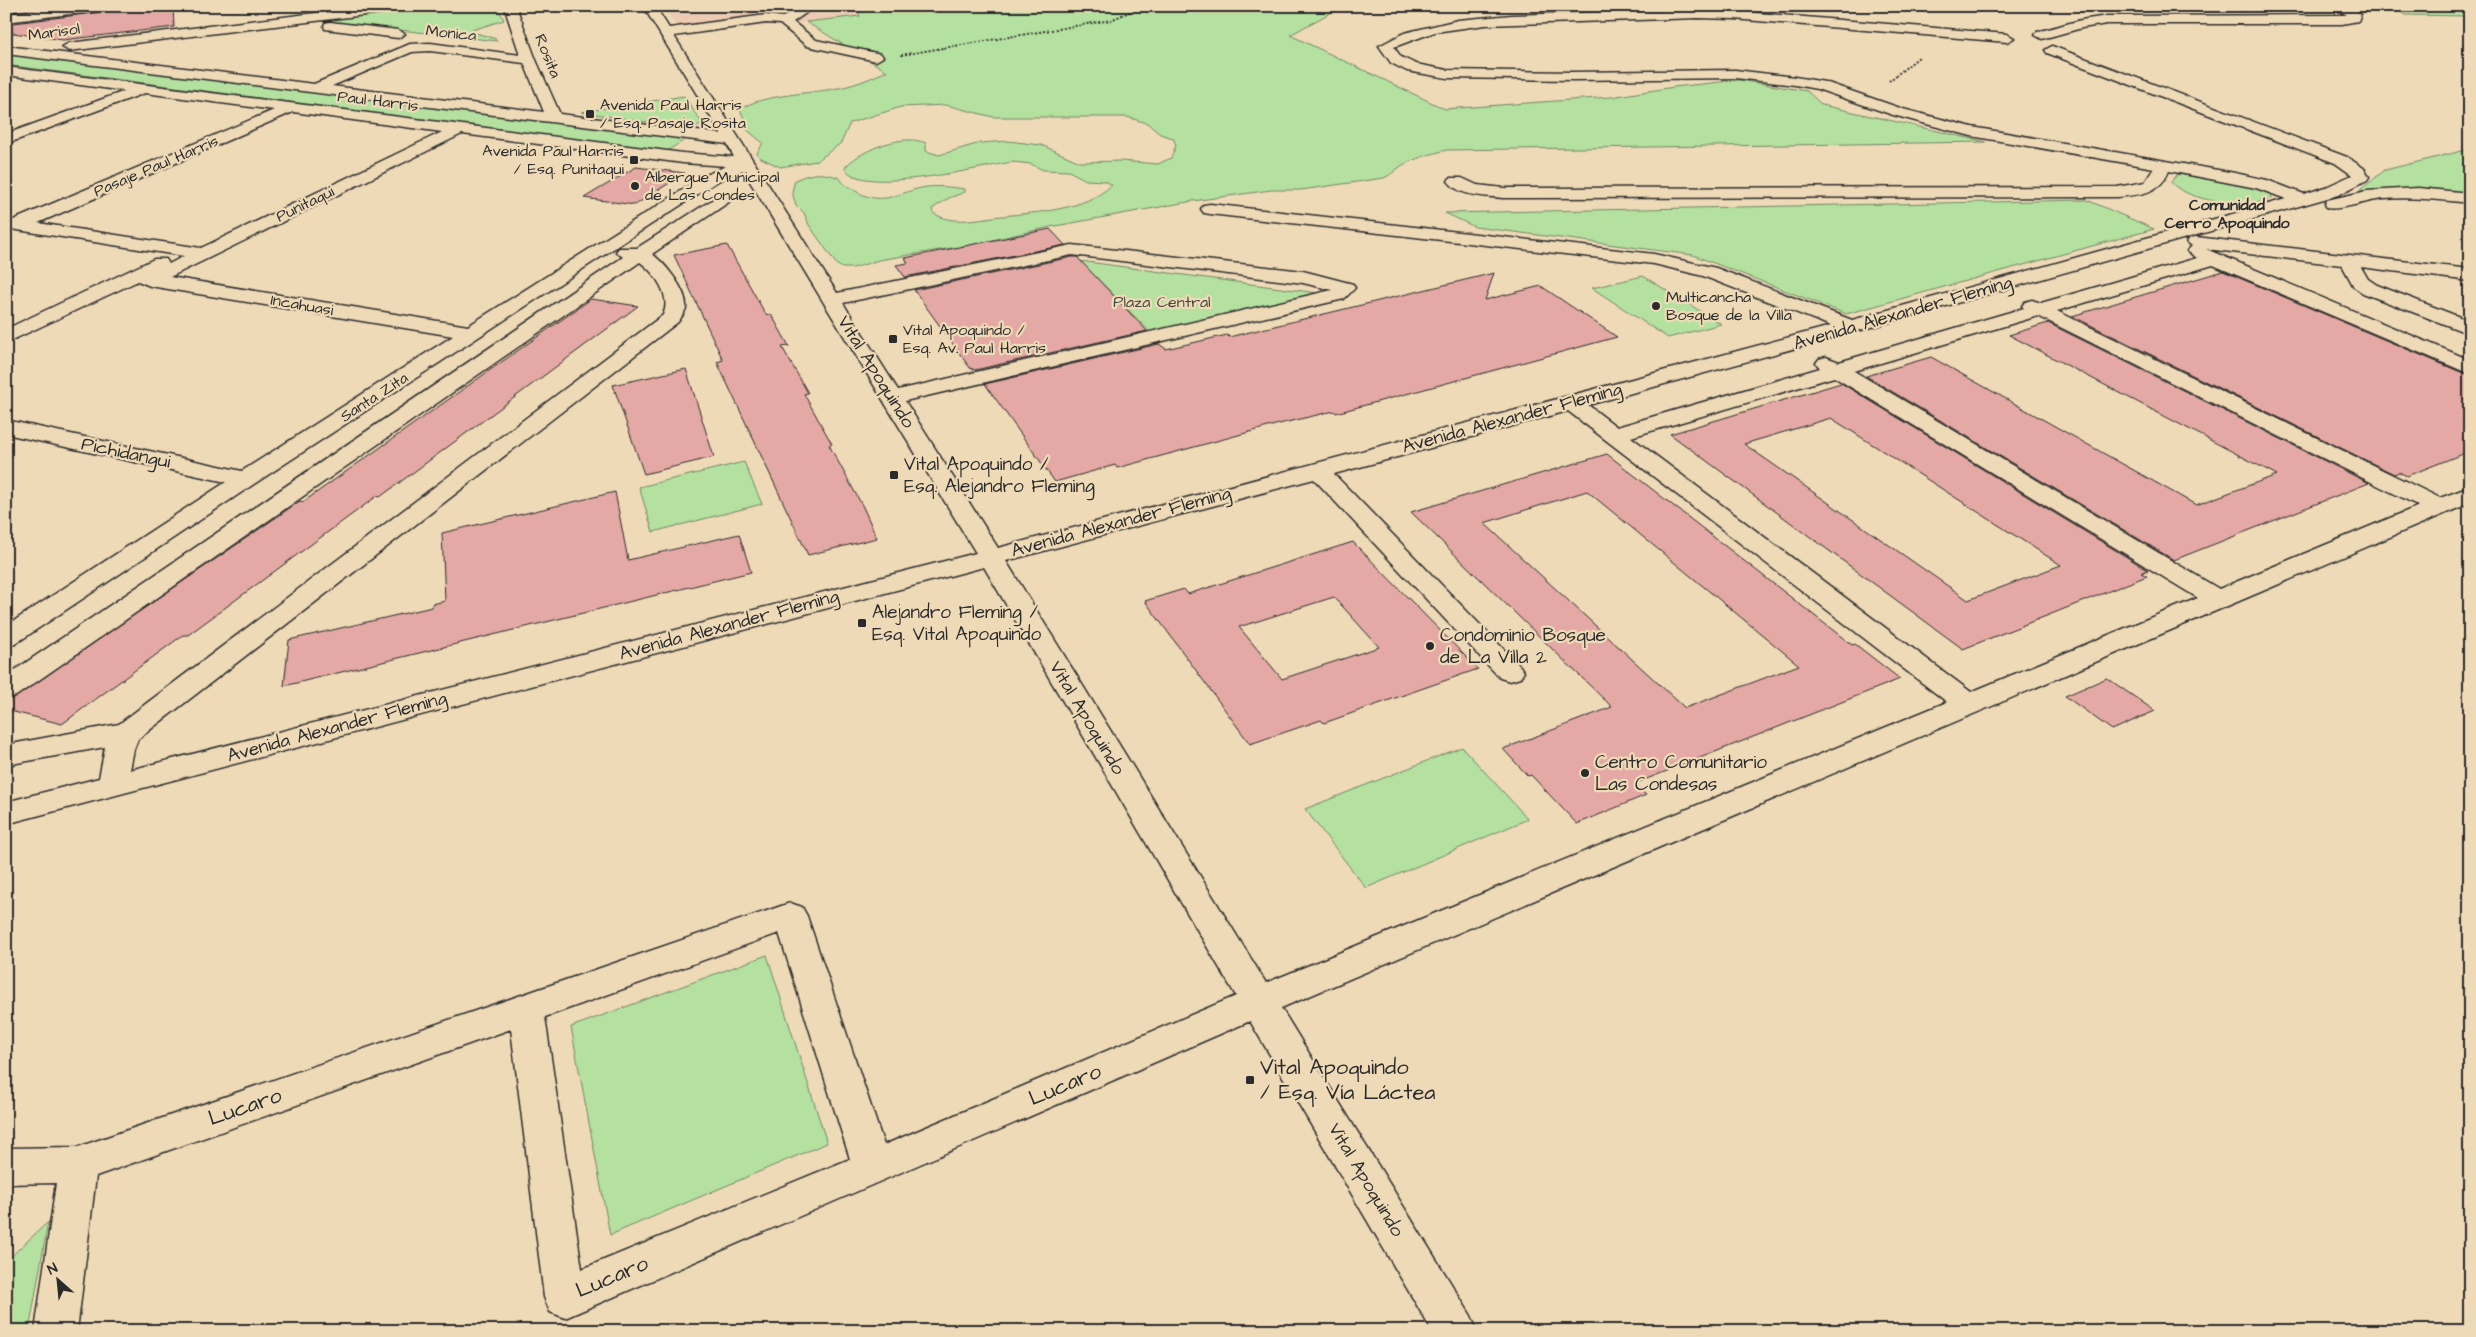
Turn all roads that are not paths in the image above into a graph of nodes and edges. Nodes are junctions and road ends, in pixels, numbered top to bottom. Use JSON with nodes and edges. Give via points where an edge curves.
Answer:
{"nodes":[{"id":1,"x":102,"y":6,"type":"edge"},
{"id":2,"x":406,"y":6,"type":"edge"},
{"id":3,"x":510,"y":6,"type":"edge"},
{"id":4,"x":649,"y":6,"type":"edge"},
{"id":5,"x":810,"y":6,"type":"edge"},
{"id":6,"x":2337,"y":6,"type":"edge"},
{"id":7,"x":705,"y":13,"type":"dead end"},
{"id":8,"x":6,"y":18,"type":"edge"},
{"id":9,"x":306,"y":18,"type":"junction"},
{"id":10,"x":784,"y":21,"type":"junction"},
{"id":11,"x":714,"y":26,"type":"junction"},
{"id":12,"x":665,"y":33,"type":"junction"},
{"id":13,"x":398,"y":34,"type":"dead end"},
{"id":14,"x":2013,"y":39,"type":"dead end"},
{"id":15,"x":6,"y":50,"type":"edge"},
{"id":16,"x":29,"y":52,"type":"junction"},
{"id":17,"x":876,"y":57,"type":"road end"},
{"id":18,"x":6,"y":59,"type":"edge"},
{"id":19,"x":529,"y":60,"type":"junction"},
{"id":20,"x":6,"y":71,"type":"edge"},
{"id":21,"x":144,"y":88,"type":"junction"},
{"id":22,"x":316,"y":88,"type":"junction"},
{"id":23,"x":293,"y":107,"type":"junction"},
{"id":24,"x":554,"y":117,"type":"junction"},
{"id":25,"x":460,"y":129,"type":"junction"},
{"id":26,"x":6,"y":139,"type":"edge"},
{"id":27,"x":732,"y":140,"type":"junction"},
{"id":28,"x":745,"y":163,"type":"junction"},
{"id":29,"x":2162,"y":167,"type":"junction"},
{"id":30,"x":1456,"y":181,"type":"dead end"},
{"id":31,"x":2470,"y":198,"type":"edge"},
{"id":32,"x":2303,"y":199,"type":"junction"},
{"id":33,"x":721,"y":202,"type":"dead end"},
{"id":34,"x":1210,"y":209,"type":"dead end"},
{"id":35,"x":12,"y":224,"type":"edge"},
{"id":36,"x":2165,"y":238,"type":"junction"},
{"id":37,"x":604,"y":247,"type":"junction"},
{"id":38,"x":184,"y":251,"type":"junction"},
{"id":39,"x":2212,"y":251,"type":"junction"},
{"id":40,"x":204,"y":254,"type":"junction"},
{"id":41,"x":640,"y":254,"type":"junction"},
{"id":42,"x":2352,"y":268,"type":"junction"},
{"id":43,"x":2470,"y":275,"type":"edge"},
{"id":44,"x":141,"y":278,"type":"junction"},
{"id":45,"x":1995,"y":287,"type":"junction"},
{"id":46,"x":2470,"y":289,"type":"edge"},
{"id":47,"x":832,"y":300,"type":"junction"},
{"id":48,"x":2040,"y":310,"type":"junction"},
{"id":49,"x":1851,"y":327,"type":"junction"},
{"id":50,"x":2470,"y":328,"type":"edge"},
{"id":51,"x":472,"y":333,"type":"junction"},
{"id":52,"x":6,"y":337,"type":"edge"},
{"id":53,"x":1794,"y":344,"type":"junction"},
{"id":54,"x":2470,"y":368,"type":"edge"},
{"id":55,"x":1836,"y":369,"type":"junction"},
{"id":56,"x":893,"y":397,"type":"junction"},
{"id":57,"x":1572,"y":402,"type":"junction"},
{"id":58,"x":6,"y":427,"type":"edge"},
{"id":59,"x":1613,"y":435,"type":"junction"},
{"id":60,"x":1318,"y":470,"type":"junction"},
{"id":61,"x":246,"y":479,"type":"junction"},
{"id":62,"x":2470,"y":494,"type":"edge"},
{"id":63,"x":2438,"y":507,"type":"junction"},
{"id":64,"x":990,"y":557,"type":"junction"},
{"id":65,"x":2218,"y":600,"type":"junction"},
{"id":66,"x":6,"y":638,"type":"edge"},
{"id":67,"x":1510,"y":672,"type":"dead end"},
{"id":68,"x":6,"y":689,"type":"edge"},
{"id":69,"x":1969,"y":704,"type":"junction"},
{"id":70,"x":127,"y":733,"type":"junction"},
{"id":71,"x":6,"y":755,"type":"edge"},
{"id":72,"x":112,"y":786,"type":"junction"},
{"id":73,"x":6,"y":813,"type":"edge"},
{"id":74,"x":1258,"y":1002,"type":"junction"},
{"id":75,"x":526,"y":1008,"type":"junction"},
{"id":76,"x":78,"y":1165,"type":"junction"},
{"id":77,"x":6,"y":1166,"type":"edge"},
{"id":78,"x":872,"y":1168,"type":"junction"},
{"id":79,"x":56,"y":1331,"type":"edge"},
{"id":80,"x":1456,"y":1331,"type":"edge"}],
"edges":[{"from":1,"to":8,"type":"street"},
{"from":2,"to":9,"type":"street","name":"Marisol"},
{"from":3,"to":19,"type":"street","name":"Rosita"},
{"from":4,"to":12,"type":"street","name":"Vital Apoquindo"},
{"from":5,"to":10,"type":"street"},
{"from":6,"to":32,"type":"street","name":"Avenida Alexander Fleming","via":[[2355,14],[2353,18],[2107,20],[2037,35],[2064,46],[2046,50],[2334,158],[2359,172],[2361,177],[2343,187]]},
{"from":7,"to":11,"type":"street"},
{"from":9,"to":13,"type":"street","via":[[306,23]]},
{"from":9,"to":16,"type":"street","name":"Marisol"},
{"from":10,"to":11,"type":"street","via":[[766,19]]},
{"from":10,"to":17,"type":"street","via":[[812,43]]},
{"from":11,"to":12,"type":"street"},
{"from":12,"to":27,"type":"street","name":"Vital Apoquindo"},
{"from":14,"to":29,"type":"street","via":[[1690,14],[1466,24],[1421,31],[1386,46],[1396,60],[1412,68],[1440,73],[1573,76],[1735,74],[1820,85],[1971,131]]},
{"from":15,"to":16,"type":"street","name":"Paul Harris"},
{"from":16,"to":18,"type":"street","name":"Marisol"},
{"from":16,"to":22,"type":"street","name":"Paul Harris"},
{"from":19,"to":22,"type":"street","name":"Monica","via":[[430,47],[410,48]]},
{"from":19,"to":24,"type":"street","name":"Rosita"},
{"from":20,"to":21,"type":"street","name":"Paul Harris"},
{"from":21,"to":23,"type":"street","name":"Paul Harris"},
{"from":21,"to":26,"type":"street"},
{"from":22,"to":24,"type":"street","name":"Paul Harris"},
{"from":23,"to":25,"type":"street","name":"Paul Harris"},
{"from":23,"to":35,"type":"street","name":"Pasaje Paul Harris"},
{"from":24,"to":27,"type":"street","name":"Paul Harris"},
{"from":25,"to":28,"type":"street","name":"Paul Harris"},
{"from":25,"to":40,"type":"street","name":"Punitaqui"},
{"from":27,"to":28,"type":"street","name":"Vital Apoquindo"},
{"from":28,"to":37,"type":"street","name":"Santa Zita","via":[[712,178]]},
{"from":28,"to":47,"type":"street","name":"Vital Apoquindo"},
{"from":29,"to":30,"type":"street","via":[[2156,182],[2149,187],[2117,192],[1504,193],[1473,190]]},
{"from":29,"to":32,"type":"street","via":[[2252,182]]},
{"from":31,"to":39,"type":"street","via":[[2402,192],[2358,195]]},
{"from":32,"to":36,"type":"street","name":"Avenida Alexander Fleming"},
{"from":33,"to":41,"type":"street"},
{"from":34,"to":49,"type":"street","via":[[1654,259],[1709,272]]},
{"from":35,"to":38,"type":"street"},
{"from":36,"to":39,"type":"street"},
{"from":36,"to":45,"type":"street","name":"Avenida Alexander Fleming"},
{"from":37,"to":41,"type":"street"},
{"from":37,"to":51,"type":"street","name":"Santa Zita"},
{"from":38,"to":40,"type":"street"},
{"from":38,"to":44,"type":"street","name":"Punitaqui"},
{"from":39,"to":42,"type":"street"},
{"from":39,"to":48,"type":"street"},
{"from":39,"to":54,"type":"street"},
{"from":40,"to":44,"type":"street","name":"Punitaqui"},
{"from":41,"to":68,"type":"street"},
{"from":41,"to":70,"type":"street","via":[[656,265],[675,295],[676,308],[671,318]]},
{"from":42,"to":43,"type":"street"},
{"from":42,"to":46,"type":"street"},
{"from":42,"to":50,"type":"street","via":[[2361,283],[2370,289]]},
{"from":44,"to":51,"type":"street","name":"Incahuasi"},
{"from":44,"to":52,"type":"street","name":"Punitaqui"},
{"from":45,"to":48,"type":"street"},
{"from":45,"to":49,"type":"street","name":"Avenida Alexander Fleming"},
{"from":47,"to":56,"type":"street","name":"Vital Apoquindo"},
{"from":47,"to":56,"type":"street","via":[[1072,250],[1303,278],[1346,288],[1337,295],[1306,303]]},
{"from":48,"to":55,"type":"street"},
{"from":48,"to":63,"type":"street"},
{"from":49,"to":53,"type":"street","name":"Avenida Alexander Fleming"},
{"from":51,"to":61,"type":"street","name":"Santa Zita"},
{"from":53,"to":55,"type":"street"},
{"from":53,"to":57,"type":"street","name":"Avenida Alexander Fleming"},
{"from":55,"to":59,"type":"street"},
{"from":55,"to":65,"type":"street"},
{"from":56,"to":64,"type":"street","name":"Vital Apoquindo"},
{"from":57,"to":59,"type":"street"},
{"from":57,"to":60,"type":"street","name":"Avenida Alexander Fleming"},
{"from":58,"to":61,"type":"street","name":"Pichidangui"},
{"from":59,"to":69,"type":"street"},
{"from":60,"to":64,"type":"street","name":"Avenida Alexander Fleming"},
{"from":60,"to":67,"type":"street"},
{"from":61,"to":66,"type":"street","name":"Santa Zita"},
{"from":62,"to":63,"type":"street","name":"Lucaro"},
{"from":63,"to":65,"type":"street","name":"Lucaro"},
{"from":64,"to":72,"type":"street","name":"Avenida Alexander Fleming"},
{"from":64,"to":74,"type":"street","name":"Vital Apoquindo"},
{"from":65,"to":69,"type":"street","name":"Lucaro"},
{"from":69,"to":74,"type":"street","name":"Lucaro"},
{"from":70,"to":71,"type":"street"},
{"from":70,"to":72,"type":"street","via":[[119,750]]},
{"from":72,"to":73,"type":"street","name":"Avenida Alexander Fleming"},
{"from":74,"to":78,"type":"street","name":"Lucaro"},
{"from":74,"to":80,"type":"street","name":"Vital Apoquindo"},
{"from":75,"to":76,"type":"street","name":"Lucaro"},
{"from":75,"to":78,"type":"street","name":"Lucaro","via":[[790,916]]},
{"from":75,"to":78,"type":"street","name":"Lucaro","via":[[565,1297]]},
{"from":76,"to":77,"type":"street","name":"Lucaro"},
{"from":76,"to":79,"type":"street"}]}
